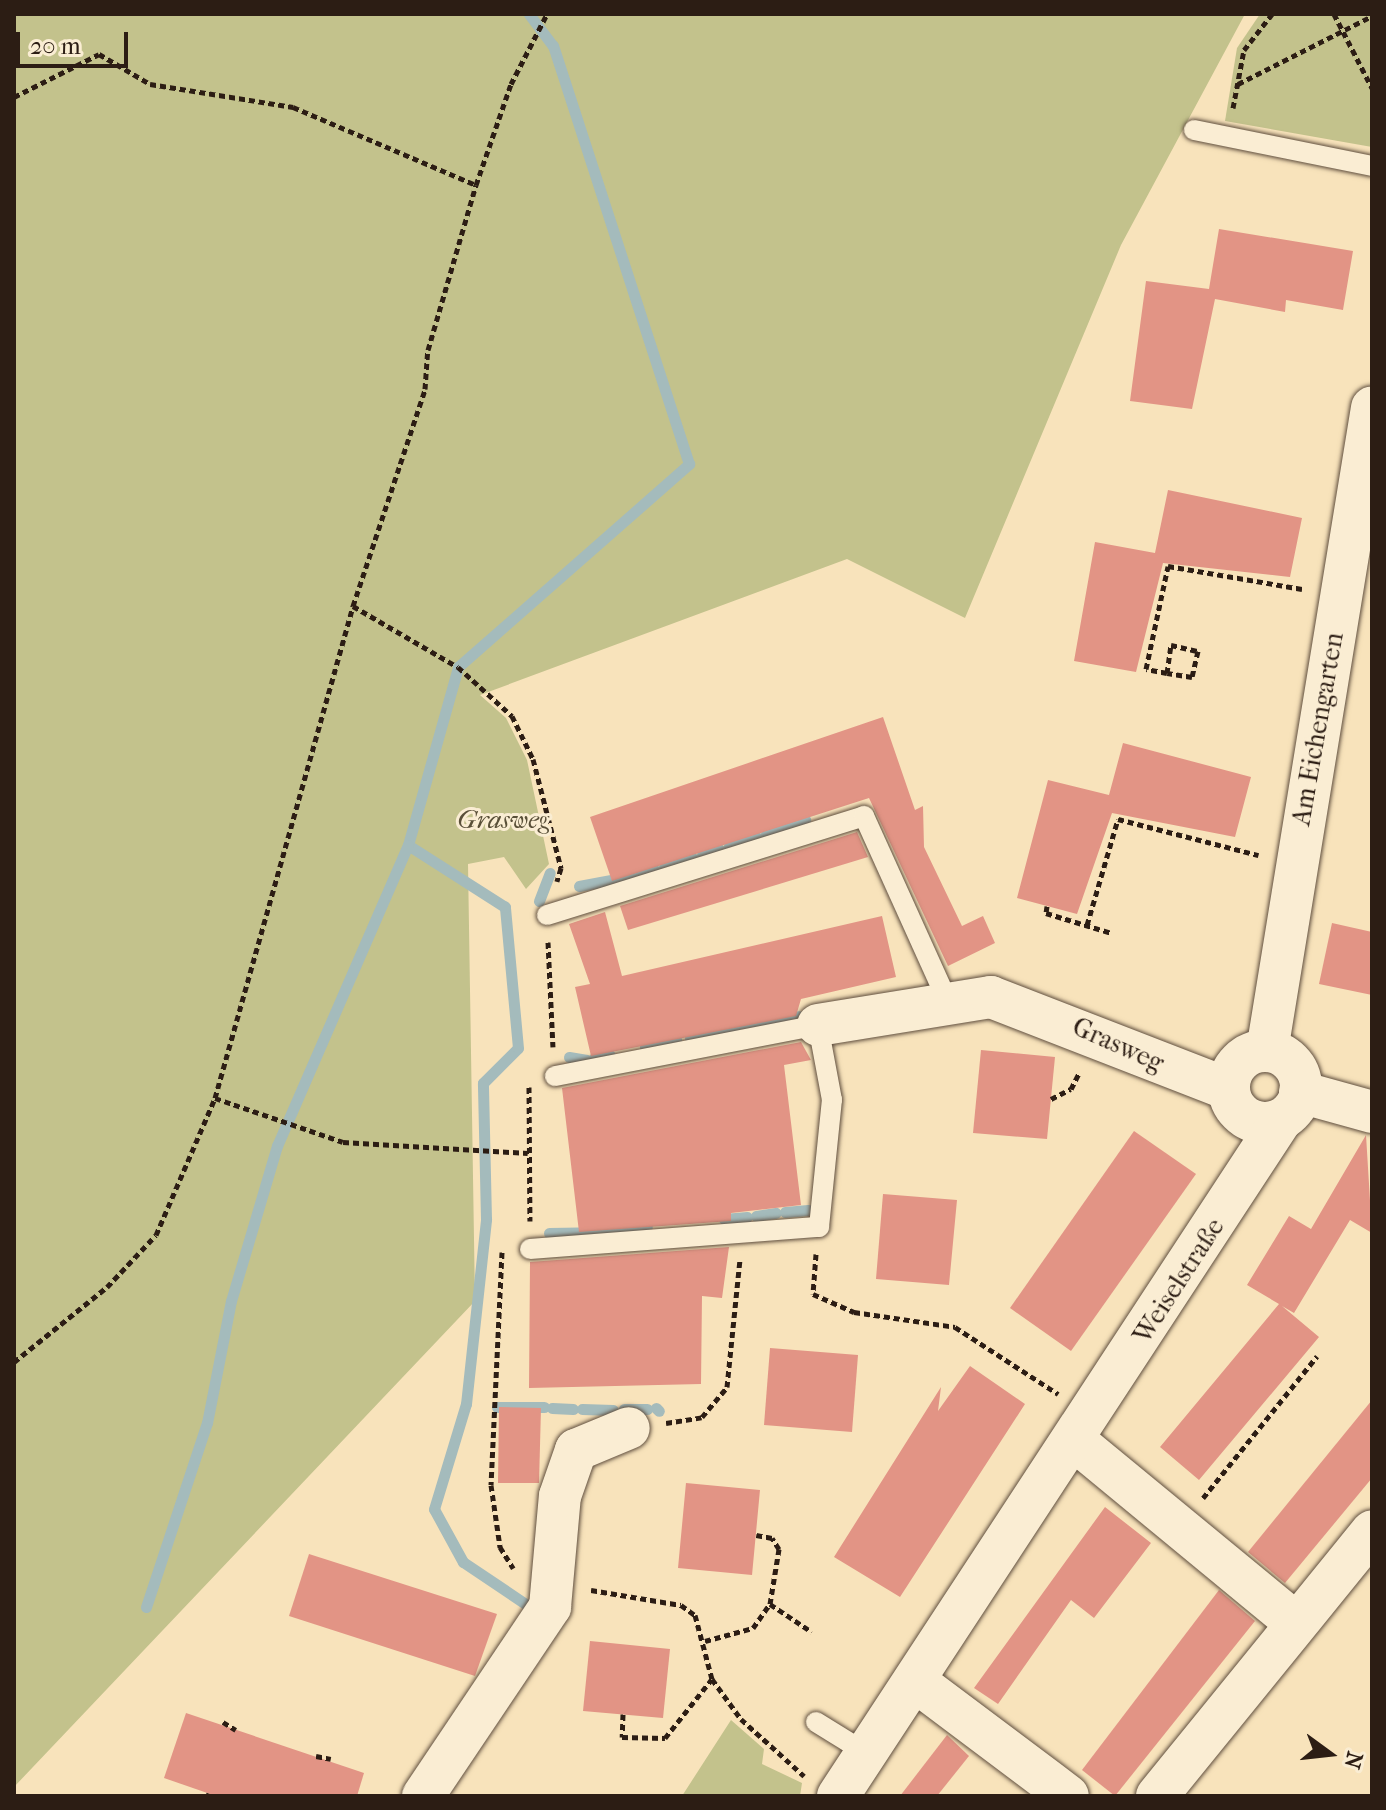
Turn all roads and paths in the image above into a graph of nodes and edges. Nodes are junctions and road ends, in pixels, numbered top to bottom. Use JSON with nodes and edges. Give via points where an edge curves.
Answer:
{"nodes":[{"id":1,"x":547,"y":14,"type":"edge"},
{"id":2,"x":1272,"y":14,"type":"edge"},
{"id":3,"x":1334,"y":14,"type":"edge"},
{"id":4,"x":1372,"y":16,"type":"edge"},
{"id":5,"x":1342,"y":32,"type":"junction"},
{"id":6,"x":1237,"y":85,"type":"junction"},
{"id":7,"x":1372,"y":88,"type":"edge"},
{"id":8,"x":14,"y":97,"type":"edge"},
{"id":9,"x":1249,"y":111,"type":"dead end"},
{"id":10,"x":1194,"y":130,"type":"dead end"},
{"id":11,"x":1372,"y":166,"type":"edge"},
{"id":12,"x":476,"y":185,"type":"junction"},
{"id":13,"x":1372,"y":408,"type":"edge"},
{"id":14,"x":1318,"y":592,"type":"dead end"},
{"id":15,"x":353,"y":606,"type":"junction"},
{"id":16,"x":1167,"y":673,"type":"junction"},
{"id":17,"x":1276,"y":860,"type":"dead end"},
{"id":18,"x":1047,"y":906,"type":"dead end"},
{"id":19,"x":547,"y":915,"type":"junction"},
{"id":20,"x":1087,"y":925,"type":"junction"},
{"id":21,"x":1112,"y":933,"type":"dead end"},
{"id":22,"x":948,"y":1002,"type":"junction"},
{"id":23,"x":818,"y":1025,"type":"junction"},
{"id":24,"x":1267,"y":1051,"type":"junction"},
{"id":25,"x":555,"y":1076,"type":"junction"},
{"id":26,"x":1228,"y":1089,"type":"junction"},
{"id":27,"x":215,"y":1098,"type":"junction"},
{"id":28,"x":1291,"y":1106,"type":"junction"},
{"id":29,"x":1372,"y":1112,"type":"edge"},
{"id":30,"x":528,"y":1153,"type":"junction"},
{"id":31,"x":819,"y":1227,"type":"junction"},
{"id":32,"x":743,"y":1230,"type":"junction"},
{"id":33,"x":530,"y":1249,"type":"junction"},
{"id":34,"x":1317,"y":1356,"type":"dead end"},
{"id":35,"x":14,"y":1362,"type":"edge"},
{"id":36,"x":629,"y":1428,"type":"joint"},
{"id":37,"x":1083,"y":1429,"type":"junction"},
{"id":38,"x":1179,"y":1527,"type":"junction"},
{"id":39,"x":1372,"y":1531,"type":"edge"},
{"id":40,"x":756,"y":1535,"type":"dead end"},
{"id":41,"x":553,"y":1584,"type":"junction"},
{"id":42,"x":770,"y":1604,"type":"junction"},
{"id":43,"x":1296,"y":1623,"type":"junction"},
{"id":44,"x":812,"y":1632,"type":"dead end"},
{"id":45,"x":705,"y":1641,"type":"junction"},
{"id":46,"x":712,"y":1679,"type":"junction"},
{"id":47,"x":915,"y":1681,"type":"junction"},
{"id":48,"x":623,"y":1714,"type":"dead end"},
{"id":49,"x":223,"y":1722,"type":"dead end"},
{"id":50,"x":816,"y":1722,"type":"dead end"},
{"id":51,"x":236,"y":1730,"type":"dead end"},
{"id":52,"x":866,"y":1753,"type":"junction"},
{"id":53,"x":316,"y":1756,"type":"dead end"},
{"id":54,"x":331,"y":1759,"type":"dead end"},
{"id":55,"x":826,"y":1790,"type":"edge"},
{"id":56,"x":423,"y":1796,"type":"edge"},
{"id":57,"x":1068,"y":1796,"type":"edge"},
{"id":58,"x":1157,"y":1796,"type":"edge"}],
"edges":[{"from":1,"to":12,"type":"path","via":[[511,84]]},
{"from":2,"to":6,"type":"path","via":[[1244,50]]},
{"from":3,"to":5,"type":"path"},
{"from":4,"to":5,"type":"path"},
{"from":5,"to":6,"type":"path"},
{"from":5,"to":7,"type":"path"},
{"from":6,"to":9,"type":"path","via":[[1233,108]]},
{"from":8,"to":12,"type":"path","via":[[99,54],[150,84],[293,107]]},
{"from":10,"to":11,"type":"lane"},
{"from":12,"to":15,"type":"path","via":[[428,350],[425,389]]},
{"from":13,"to":24,"type":"street","name":"Am Eichengarten"},
{"from":14,"to":16,"type":"path","via":[[1168,566],[1146,669]]},
{"from":15,"to":19,"type":"path","via":[[458,667],[512,716],[533,759],[561,868]]},
{"from":15,"to":27,"type":"path"},
{"from":16,"to":16,"type":"path","via":[[1171,645],[1198,651],[1192,677]]},
{"from":17,"to":20,"type":"path","via":[[1118,819]]},
{"from":18,"to":20,"type":"path","via":[[1046,913]]},
{"from":19,"to":22,"type":"lane","via":[[864,816]]},
{"from":19,"to":25,"type":"path"},
{"from":20,"to":21,"type":"path"},
{"from":22,"to":23,"type":"street","name":"Grasweg"},
{"from":22,"to":26,"type":"street","name":"Grasweg","via":[[991,997],[1040,1010]]},
{"from":23,"to":25,"type":"lane"},
{"from":23,"to":31,"type":"lane","via":[[832,1100]]},
{"from":24,"to":26,"type":"street","via":[[1235,1066]]},
{"from":24,"to":28,"type":"street","via":[[1288,1059]]},
{"from":25,"to":30,"type":"path","via":[[529,1084]]},
{"from":26,"to":28,"type":"street","name":"Grasweg","via":[[1246,1118]]},
{"from":27,"to":30,"type":"path","via":[[290,1119],[343,1142]]},
{"from":27,"to":35,"type":"path","via":[[156,1235],[107,1287]]},
{"from":28,"to":29,"type":"street","name":"Grasweg"},
{"from":28,"to":37,"type":"street","name":"Weiselstraße"},
{"from":30,"to":33,"type":"path"},
{"from":31,"to":32,"type":"lane"},
{"from":31,"to":37,"type":"path","via":[[813,1294],[854,1312],[955,1327]]},
{"from":32,"to":33,"type":"lane"},
{"from":32,"to":36,"type":"path","via":[[727,1387],[719,1405],[702,1417]]},
{"from":33,"to":41,"type":"path","via":[[502,1251],[496,1264],[493,1517],[513,1568]]},
{"from":34,"to":38,"type":"path"},
{"from":36,"to":41,"type":"street","via":[[576,1450],[560,1496]]},
{"from":37,"to":38,"type":"street"},
{"from":37,"to":47,"type":"street","name":"Weiselstraße"},
{"from":38,"to":43,"type":"street"},
{"from":39,"to":43,"type":"street"},
{"from":40,"to":42,"type":"path","via":[[772,1538],[779,1549]]},
{"from":41,"to":45,"type":"path","via":[[681,1605]]},
{"from":41,"to":56,"type":"street","via":[[550,1607]]},
{"from":42,"to":44,"type":"path"},
{"from":42,"to":45,"type":"path","via":[[753,1628]]},
{"from":43,"to":58,"type":"street"},
{"from":45,"to":46,"type":"path"},
{"from":46,"to":48,"type":"path","via":[[665,1738],[622,1737]]},
{"from":46,"to":55,"type":"path","via":[[741,1719]]},
{"from":47,"to":52,"type":"street","name":"Weiselstraße"},
{"from":47,"to":57,"type":"street"},
{"from":49,"to":51,"type":"path"},
{"from":50,"to":52,"type":"lane"},
{"from":52,"to":55,"type":"street","name":"Weiselstraße"},
{"from":53,"to":54,"type":"path"}]}
